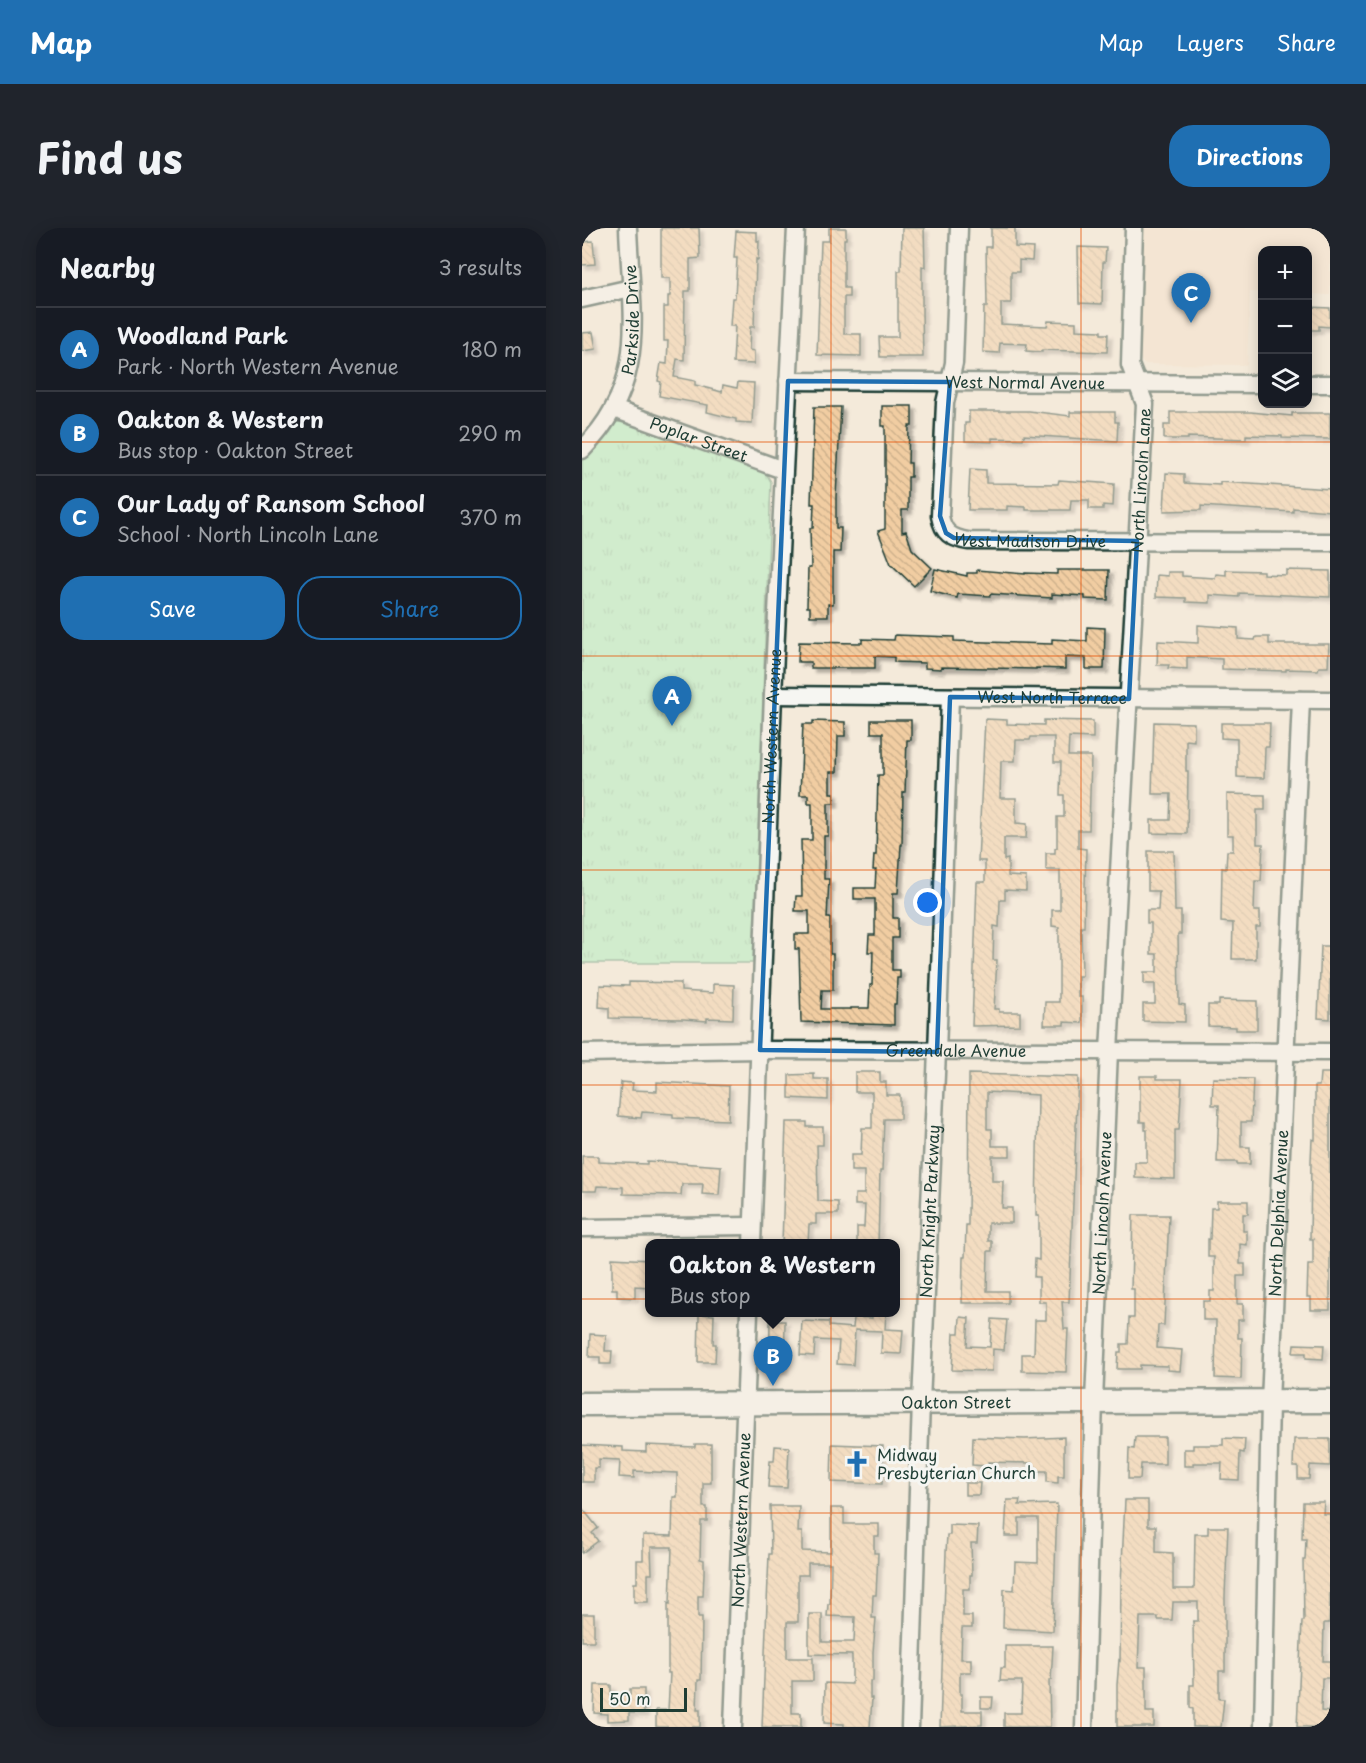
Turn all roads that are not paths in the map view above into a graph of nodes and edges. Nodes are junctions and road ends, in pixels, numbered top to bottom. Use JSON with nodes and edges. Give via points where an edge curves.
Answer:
{"nodes":[{"id":1,"x":628,"y":228,"type":"edge"},
{"id":2,"x":796,"y":228,"type":"edge"},
{"id":3,"x":959,"y":228,"type":"edge"},
{"id":4,"x":1134,"y":228,"type":"edge"},
{"id":5,"x":631,"y":288,"type":"junction"},
{"id":6,"x":582,"y":299,"type":"edge"},
{"id":7,"x":788,"y":381,"type":"junction"},
{"id":8,"x":950,"y":382,"type":"junction"},
{"id":9,"x":1137,"y":384,"type":"junction"},
{"id":10,"x":1258,"y":384,"type":"edge"},
{"id":11,"x":1312,"y":384,"type":"edge"},
{"id":12,"x":1330,"y":384,"type":"edge"},
{"id":13,"x":614,"y":409,"type":"junction"},
{"id":14,"x":582,"y":450,"type":"edge"},
{"id":15,"x":783,"y":470,"type":"junction"},
{"id":16,"x":1137,"y":541,"type":"junction"},
{"id":17,"x":1330,"y":542,"type":"edge"},
{"id":18,"x":773,"y":695,"type":"junction"},
{"id":19,"x":950,"y":697,"type":"junction"},
{"id":20,"x":1129,"y":699,"type":"junction"},
{"id":21,"x":1301,"y":700,"type":"junction"},
{"id":22,"x":1330,"y":700,"type":"edge"},
{"id":23,"x":760,"y":1050,"type":"junction"},
{"id":24,"x":1109,"y":1051,"type":"junction"},
{"id":25,"x":937,"y":1052,"type":"junction"},
{"id":26,"x":1286,"y":1052,"type":"junction"},
{"id":27,"x":1330,"y":1052,"type":"edge"},
{"id":28,"x":582,"y":1053,"type":"edge"},
{"id":29,"x":752,"y":1226,"type":"junction"},
{"id":30,"x":582,"y":1228,"type":"edge"},
{"id":31,"x":752,"y":1239,"type":"edge"},
{"id":32,"x":749,"y":1317,"type":"edge"},
{"id":33,"x":1094,"y":1401,"type":"junction"},
{"id":34,"x":1330,"y":1401,"type":"edge"},
{"id":35,"x":745,"y":1402,"type":"junction"},
{"id":36,"x":921,"y":1402,"type":"junction"},
{"id":37,"x":1270,"y":1402,"type":"junction"},
{"id":38,"x":582,"y":1404,"type":"edge"},
{"id":39,"x":733,"y":1727,"type":"edge"},
{"id":40,"x":910,"y":1727,"type":"edge"},
{"id":41,"x":1084,"y":1727,"type":"edge"},
{"id":42,"x":1263,"y":1727,"type":"edge"}],
"edges":[{"from":1,"to":5,"type":"street","name":"Parkside Drive"},
{"from":2,"to":7,"type":"street","name":"North Western Avenue"},
{"from":3,"to":8,"type":"street"},
{"from":4,"to":9,"type":"street","name":"North Lincoln Lane","via":[[1130,365]]},
{"from":5,"to":6,"type":"street"},
{"from":5,"to":13,"type":"street","name":"Parkside Drive","via":[[632,354]]},
{"from":7,"to":8,"type":"street","name":"West Normal Avenue"},
{"from":7,"to":15,"type":"street","name":"North Western Avenue"},
{"from":8,"to":9,"type":"street","name":"West Normal Avenue"},
{"from":8,"to":16,"type":"street","name":"West Madison Drive","via":[[945,403],[940,516],[946,533],[968,541]]},
{"from":9,"to":10,"type":"street","name":"West Normal Avenue"},
{"from":9,"to":16,"type":"street","name":"North Lincoln Lane","via":[[1145,404]]},
{"from":11,"to":12,"type":"street"},
{"from":13,"to":14,"type":"street","name":"Parkside Drive"},
{"from":13,"to":15,"type":"street","name":"Poplar Street"},
{"from":15,"to":18,"type":"street","name":"North Western Avenue"},
{"from":16,"to":17,"type":"street","name":"West Madison Drive"},
{"from":16,"to":20,"type":"street","name":"North Lincoln Lane"},
{"from":18,"to":19,"type":"street","name":"West North Terrace"},
{"from":18,"to":23,"type":"street","name":"North Western Avenue"},
{"from":19,"to":20,"type":"street","name":"West North Terrace"},
{"from":19,"to":25,"type":"street","name":"North Knight Parkway"},
{"from":20,"to":21,"type":"street","name":"West North Terrace"},
{"from":20,"to":24,"type":"street","name":"North Lincoln Avenue"},
{"from":21,"to":22,"type":"street","name":"West North Terrace"},
{"from":21,"to":26,"type":"street","name":"North Delphia Avenue"},
{"from":23,"to":25,"type":"street","name":"Greendale Avenue"},
{"from":23,"to":28,"type":"street","name":"Greendale Avenue"},
{"from":23,"to":29,"type":"street","name":"North Western Avenue"},
{"from":24,"to":25,"type":"street","name":"Greendale Avenue"},
{"from":24,"to":26,"type":"street","name":"Greendale Avenue"},
{"from":24,"to":33,"type":"street","name":"North Lincoln Avenue"},
{"from":25,"to":36,"type":"street","name":"North Knight Parkway"},
{"from":26,"to":27,"type":"street","name":"Greendale Avenue"},
{"from":26,"to":37,"type":"street","name":"North Delphia Avenue"},
{"from":29,"to":30,"type":"street"},
{"from":29,"to":31,"type":"street","name":"North Western Avenue"},
{"from":32,"to":35,"type":"street","name":"North Western Avenue"},
{"from":33,"to":36,"type":"main road","name":"Oakton Street"},
{"from":33,"to":37,"type":"main road","name":"Oakton Street"},
{"from":33,"to":41,"type":"street","name":"North Lincoln Avenue"},
{"from":34,"to":37,"type":"main road","name":"Oakton Street"},
{"from":35,"to":36,"type":"main road","name":"Oakton Street"},
{"from":35,"to":38,"type":"main road","name":"Oakton Street"},
{"from":35,"to":39,"type":"street","name":"North Western Avenue"},
{"from":36,"to":40,"type":"street","name":"North Knight Parkway"},
{"from":37,"to":42,"type":"street","name":"North Delphia Avenue"}]}
